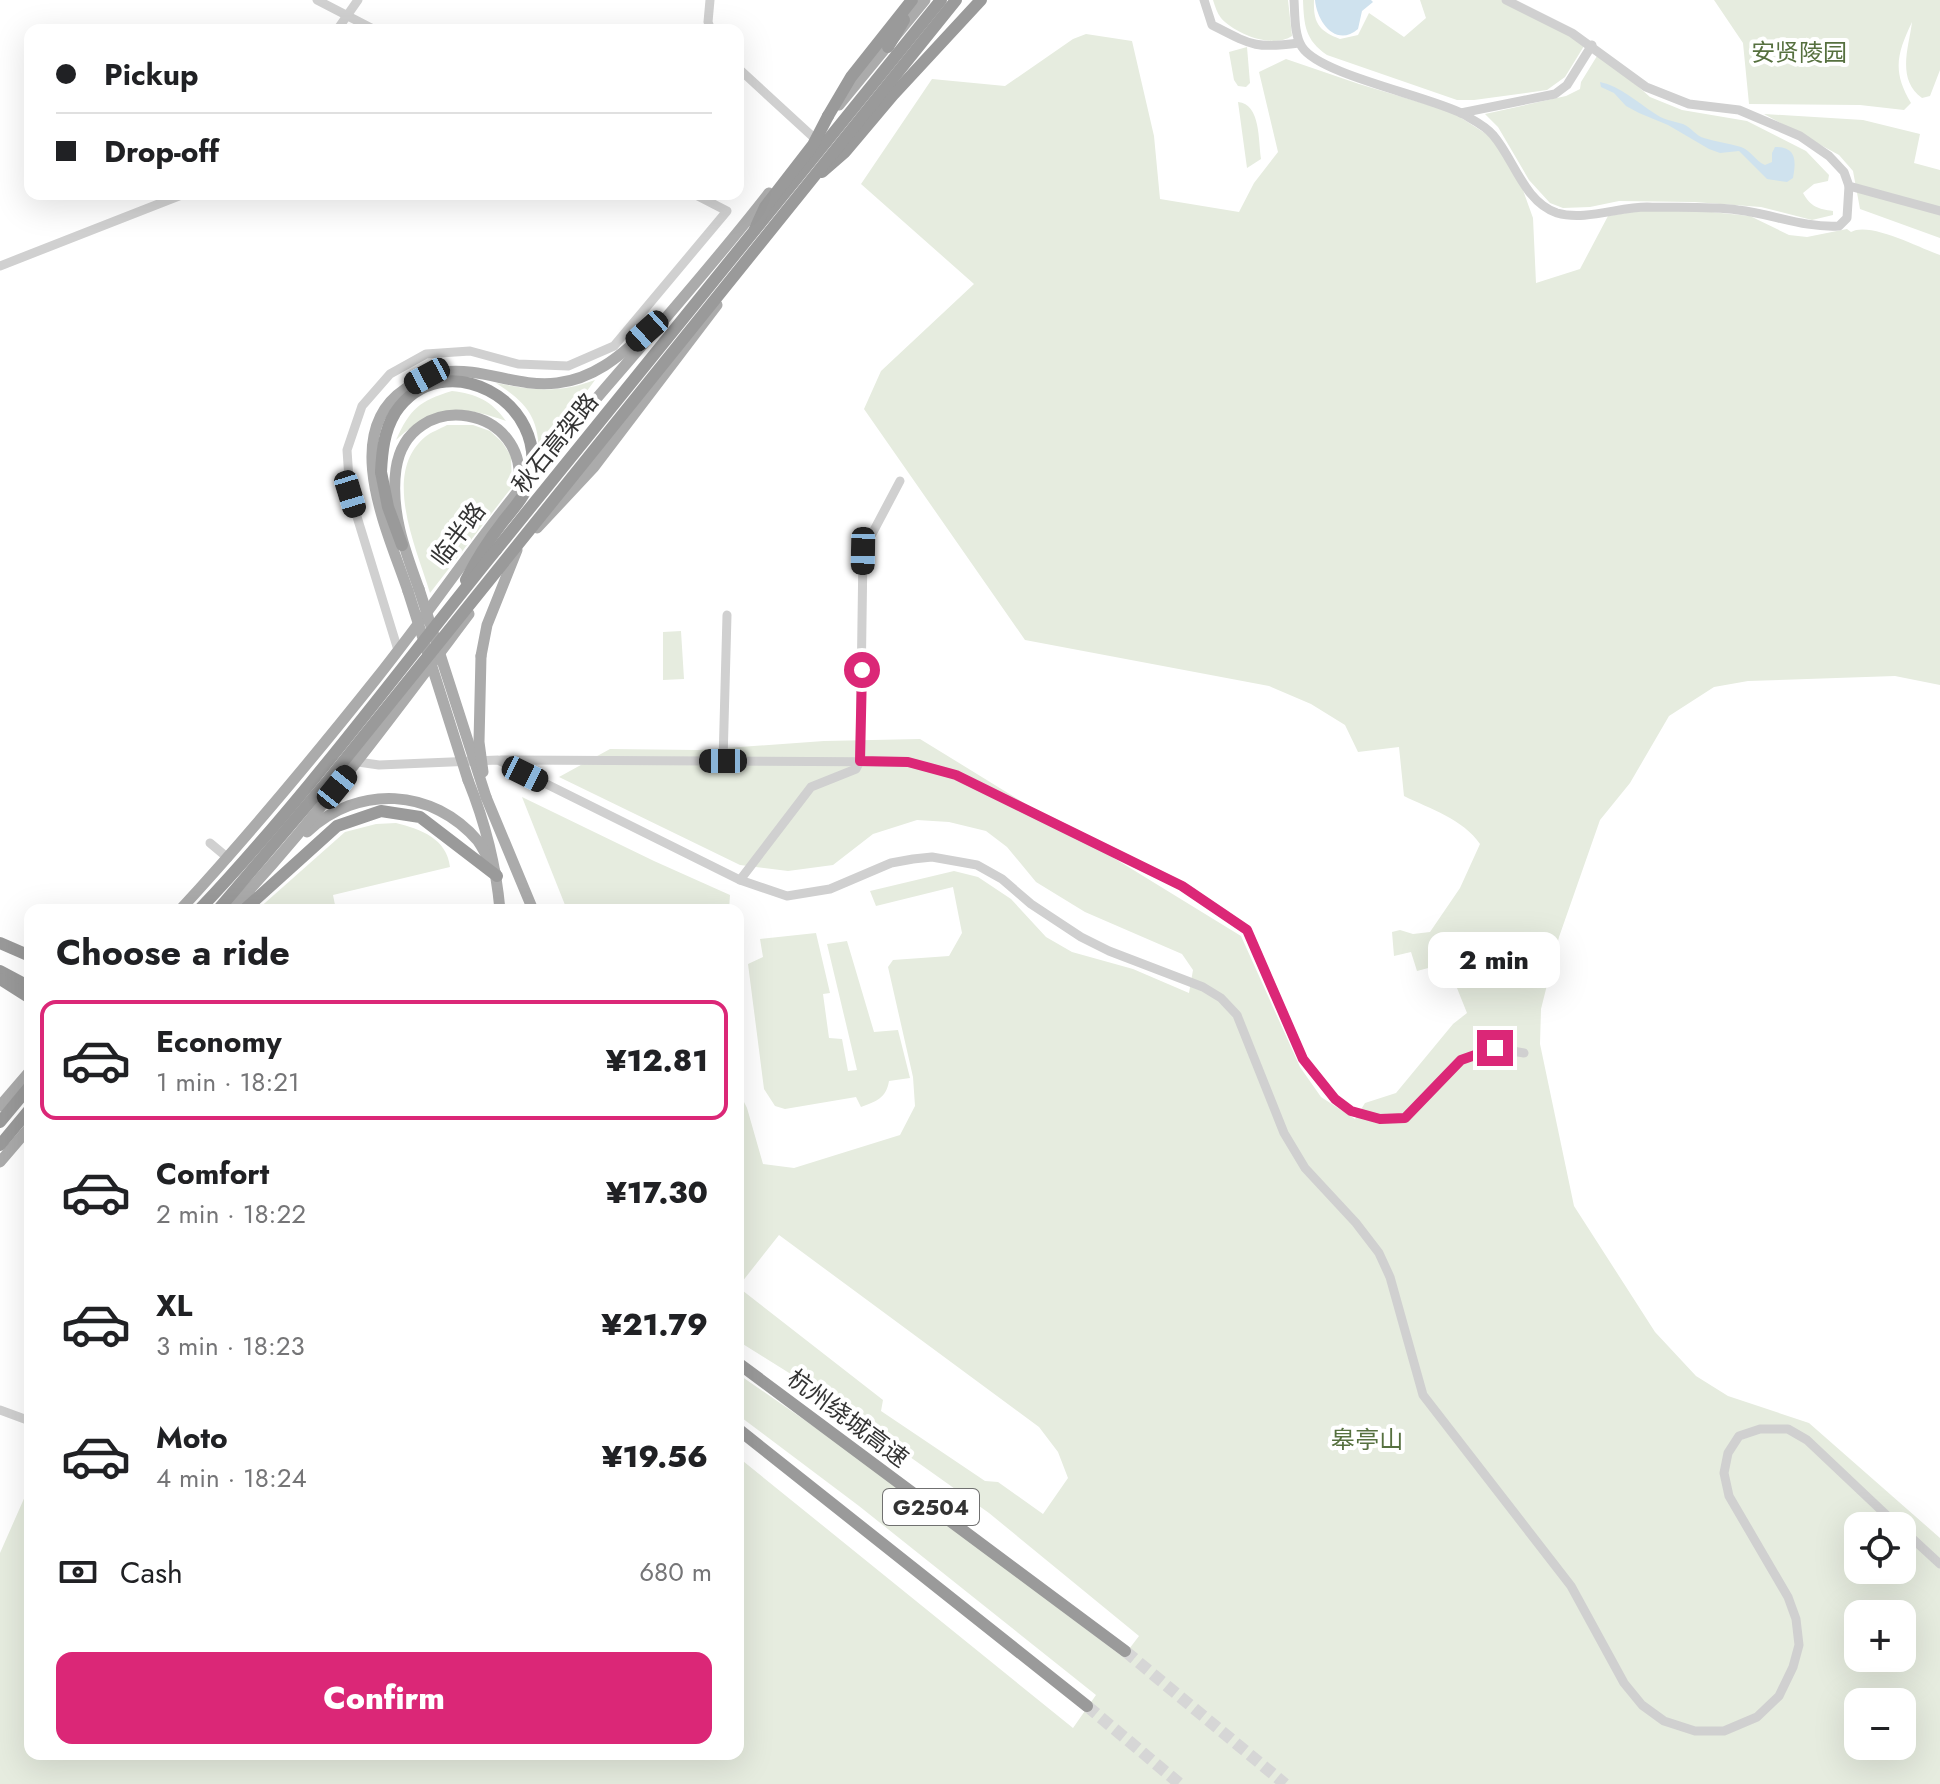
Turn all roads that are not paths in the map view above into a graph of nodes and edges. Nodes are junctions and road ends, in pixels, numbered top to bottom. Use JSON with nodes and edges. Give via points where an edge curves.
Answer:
{"nodes":[{"id":1,"x":317,"y":0,"type":"edge"},
{"id":2,"x":358,"y":0,"type":"edge"},
{"id":3,"x":710,"y":0,"type":"edge"},
{"id":4,"x":914,"y":0,"type":"edge"},
{"id":5,"x":925,"y":0,"type":"edge"},
{"id":6,"x":941,"y":0,"type":"edge"},
{"id":7,"x":953,"y":0,"type":"edge"},
{"id":8,"x":962,"y":0,"type":"edge"},
{"id":9,"x":981,"y":0,"type":"edge"},
{"id":10,"x":1204,"y":0,"type":"edge"},
{"id":11,"x":1294,"y":0,"type":"edge"},
{"id":12,"x":1506,"y":0,"type":"edge"},
{"id":13,"x":347,"y":16,"type":"junction"},
{"id":14,"x":341,"y":24,"type":"edge"},
{"id":15,"x":363,"y":24,"type":"edge"},
{"id":16,"x":709,"y":24,"type":"edge"},
{"id":17,"x":931,"y":25,"type":"junction"},
{"id":18,"x":1299,"y":43,"type":"junction"},
{"id":19,"x":1592,"y":45,"type":"junction"},
{"id":20,"x":888,"y":47,"type":"junction"},
{"id":21,"x":744,"y":74,"type":"edge"},
{"id":22,"x":1461,"y":113,"type":"junction"},
{"id":23,"x":812,"y":136,"type":"junction"},
{"id":24,"x":813,"y":179,"type":"junction"},
{"id":25,"x":1849,"y":186,"type":"junction"},
{"id":26,"x":169,"y":200,"type":"edge"},
{"id":27,"x":706,"y":200,"type":"edge"},
{"id":28,"x":1940,"y":211,"type":"edge"},
{"id":29,"x":755,"y":229,"type":"junction"},
{"id":30,"x":0,"y":266,"type":"edge"},
{"id":31,"x":681,"y":300,"type":"junction"},
{"id":32,"x":900,"y":481,"type":"dead end"},
{"id":33,"x":518,"y":492,"type":"junction"},
{"id":34,"x":402,"y":545,"type":"junction"},
{"id":35,"x":517,"y":550,"type":"junction"},
{"id":36,"x":414,"y":590,"type":"junction"},
{"id":37,"x":457,"y":599,"type":"junction"},
{"id":38,"x":727,"y":615,"type":"dead end"},
{"id":39,"x":398,"y":650,"type":"junction"},
{"id":40,"x":322,"y":745,"type":"junction"},
{"id":41,"x":498,"y":760,"type":"junction"},
{"id":42,"x":723,"y":761,"type":"junction"},
{"id":43,"x":860,"y":761,"type":"junction"},
{"id":44,"x":356,"y":764,"type":"junction"},
{"id":45,"x":486,"y":797,"type":"junction"},
{"id":46,"x":210,"y":843,"type":"dead end"},
{"id":47,"x":281,"y":857,"type":"junction"},
{"id":48,"x":228,"y":858,"type":"junction"},
{"id":49,"x":497,"y":876,"type":"junction"},
{"id":50,"x":740,"y":880,"type":"junction"},
{"id":51,"x":186,"y":904,"type":"edge"},
{"id":52,"x":205,"y":904,"type":"edge"},
{"id":53,"x":223,"y":904,"type":"edge"},
{"id":54,"x":237,"y":904,"type":"edge"},
{"id":55,"x":251,"y":904,"type":"edge"},
{"id":56,"x":499,"y":904,"type":"edge"},
{"id":57,"x":531,"y":904,"type":"edge"},
{"id":58,"x":0,"y":943,"type":"edge"},
{"id":59,"x":24,"y":953,"type":"edge"},
{"id":60,"x":2,"y":974,"type":"edge"},
{"id":61,"x":24,"y":984,"type":"edge"},
{"id":62,"x":24,"y":993,"type":"edge"},
{"id":63,"x":1524,"y":1053,"type":"dead end"},
{"id":64,"x":24,"y":1078,"type":"edge"},
{"id":65,"x":24,"y":1093,"type":"edge"},
{"id":66,"x":0,"y":1106,"type":"edge"},
{"id":67,"x":24,"y":1116,"type":"edge"},
{"id":68,"x":0,"y":1122,"type":"edge"},
{"id":69,"x":24,"y":1134,"type":"edge"},
{"id":70,"x":0,"y":1145,"type":"edge"},
{"id":71,"x":0,"y":1162,"type":"edge"},
{"id":72,"x":744,"y":1367,"type":"edge"},
{"id":73,"x":0,"y":1410,"type":"edge"},
{"id":74,"x":24,"y":1419,"type":"edge"},
{"id":75,"x":744,"y":1434,"type":"edge"},
{"id":76,"x":1883,"y":1512,"type":"edge"},
{"id":77,"x":1916,"y":1542,"type":"edge"},
{"id":78,"x":1940,"y":1564,"type":"edge"},
{"id":79,"x":1125,"y":1651,"type":"tunnel mouth"},
{"id":80,"x":1087,"y":1706,"type":"tunnel mouth"}],
"edges":[{"from":1,"to":13,"type":"street"},
{"from":2,"to":13,"type":"street"},
{"from":3,"to":16,"type":"street"},
{"from":4,"to":20,"type":"highway"},
{"from":4,"to":29,"type":"highway","bridge":true,"via":[[851,77],[813,145],[765,207]]},
{"from":5,"to":20,"type":"main road","name":"临半路"},
{"from":6,"to":29,"type":"highway","name":"秋石高架路","bridge":true},
{"from":7,"to":17,"type":"main road"},
{"from":7,"to":24,"type":"highway","name":"秋石高架路","bridge":true},
{"from":8,"to":17,"type":"highway"},
{"from":9,"to":24,"type":"highway","bridge":true,"via":[[845,152]]},
{"from":10,"to":18,"type":"street","via":[[1212,25],[1250,45]]},
{"from":11,"to":18,"type":"street"},
{"from":12,"to":19,"type":"street"},
{"from":13,"to":14,"type":"street"},
{"from":13,"to":15,"type":"street"},
{"from":17,"to":35,"type":"main road","via":[[594,467]]},
{"from":18,"to":22,"type":"street","via":[[1315,59]]},
{"from":19,"to":22,"type":"street","via":[[1567,85],[1555,94]]},
{"from":19,"to":25,"type":"street","via":[[1646,87],[1689,104],[1739,110],[1800,136],[1829,156]]},
{"from":20,"to":23,"type":"main road","name":"临半路"},
{"from":21,"to":23,"type":"street"},
{"from":22,"to":25,"type":"street","via":[[1492,133],[1532,196],[1559,213],[1635,207],[1739,210],[1800,224],[1839,226],[1847,218]]},
{"from":23,"to":31,"type":"main road","name":"临半路"},
{"from":24,"to":53,"type":"highway","name":"秋石高架路","bridge":true},
{"from":25,"to":28,"type":"street"},
{"from":26,"to":30,"type":"street"},
{"from":27,"to":39,"type":"street","via":[[727,211],[614,346],[568,366],[518,364],[470,351],[426,354],[390,374],[362,406],[347,450],[350,494]]},
{"from":29,"to":37,"type":"highway","name":"秋石高架路","bridge":true},
{"from":31,"to":33,"type":"main road","name":"临半路"},
{"from":31,"to":36,"type":"main road","via":[[630,347],[583,377],[536,384],[442,372],[412,384],[386,405],[374,436],[374,485]]},
{"from":32,"to":43,"type":"street","via":[[863,551]]},
{"from":33,"to":34,"type":"main road","via":[[518,457],[488,420],[439,417],[411,436],[400,453],[396,508]]},
{"from":33,"to":39,"type":"main road","name":"临半路"},
{"from":34,"to":36,"type":"main road"},
{"from":34,"to":37,"type":"highway","bridge":true,"via":[[381,472],[382,449],[394,415],[434,385],[470,383],[499,395],[519,415],[532,451],[529,484],[473,565]]},
{"from":35,"to":44,"type":"main road"},
{"from":35,"to":45,"type":"main road","bridge":true,"via":[[487,625],[481,656],[479,742]]},
{"from":36,"to":45,"type":"main road","bridge":true},
{"from":36,"to":49,"type":"main road","bridge":true},
{"from":37,"to":52,"type":"highway","name":"秋石高架路","bridge":true},
{"from":38,"to":42,"type":"street"},
{"from":39,"to":40,"type":"main road","name":"临半路"},
{"from":40,"to":44,"type":"street"},
{"from":40,"to":48,"type":"main road","name":"临半路"},
{"from":41,"to":42,"type":"street"},
{"from":41,"to":44,"type":"street"},
{"from":41,"to":50,"type":"street"},
{"from":42,"to":43,"type":"street"},
{"from":43,"to":50,"type":"street","via":[[856,769],[811,787]]},
{"from":43,"to":63,"type":"street","via":[[908,762],[956,775],[1182,886],[1247,930],[1303,1059],[1351,1111],[1380,1119],[1405,1118],[1461,1060],[1495,1048]]},
{"from":44,"to":47,"type":"main road"},
{"from":45,"to":57,"type":"main road"},
{"from":46,"to":48,"type":"street"},
{"from":47,"to":49,"type":"main road","via":[[341,807],[383,797],[427,803],[451,819],[480,845]]},
{"from":47,"to":54,"type":"main road"},
{"from":48,"to":51,"type":"main road","name":"临半路"},
{"from":49,"to":55,"type":"highway","via":[[420,817],[381,811],[337,826]]},
{"from":49,"to":56,"type":"main road"},
{"from":50,"to":76,"type":"street","via":[[787,896],[830,889],[891,863],[954,859],[1002,879],[1081,937],[1221,998],[1237,1015],[1284,1133],[1305,1168],[1379,1253],[1423,1395],[1571,1586],[1624,1683],[1664,1721],[1695,1731],[1724,1731],[1757,1717],[1779,1696],[1799,1645],[1788,1597],[1729,1496],[1724,1473],[1739,1436],[1788,1429],[1807,1440]]},
{"from":58,"to":59,"type":"highway"},
{"from":60,"to":61,"type":"highway"},
{"from":60,"to":62,"type":"highway"},
{"from":64,"to":66,"type":"main road"},
{"from":65,"to":68,"type":"highway"},
{"from":67,"to":70,"type":"highway"},
{"from":69,"to":71,"type":"main road"},
{"from":72,"to":79,"type":"highway","name":"杭州绕城高速","number":"G2504"},
{"from":73,"to":74,"type":"street"},
{"from":75,"to":80,"type":"highway","number":"G2504"},
{"from":77,"to":78,"type":"street"}]}
